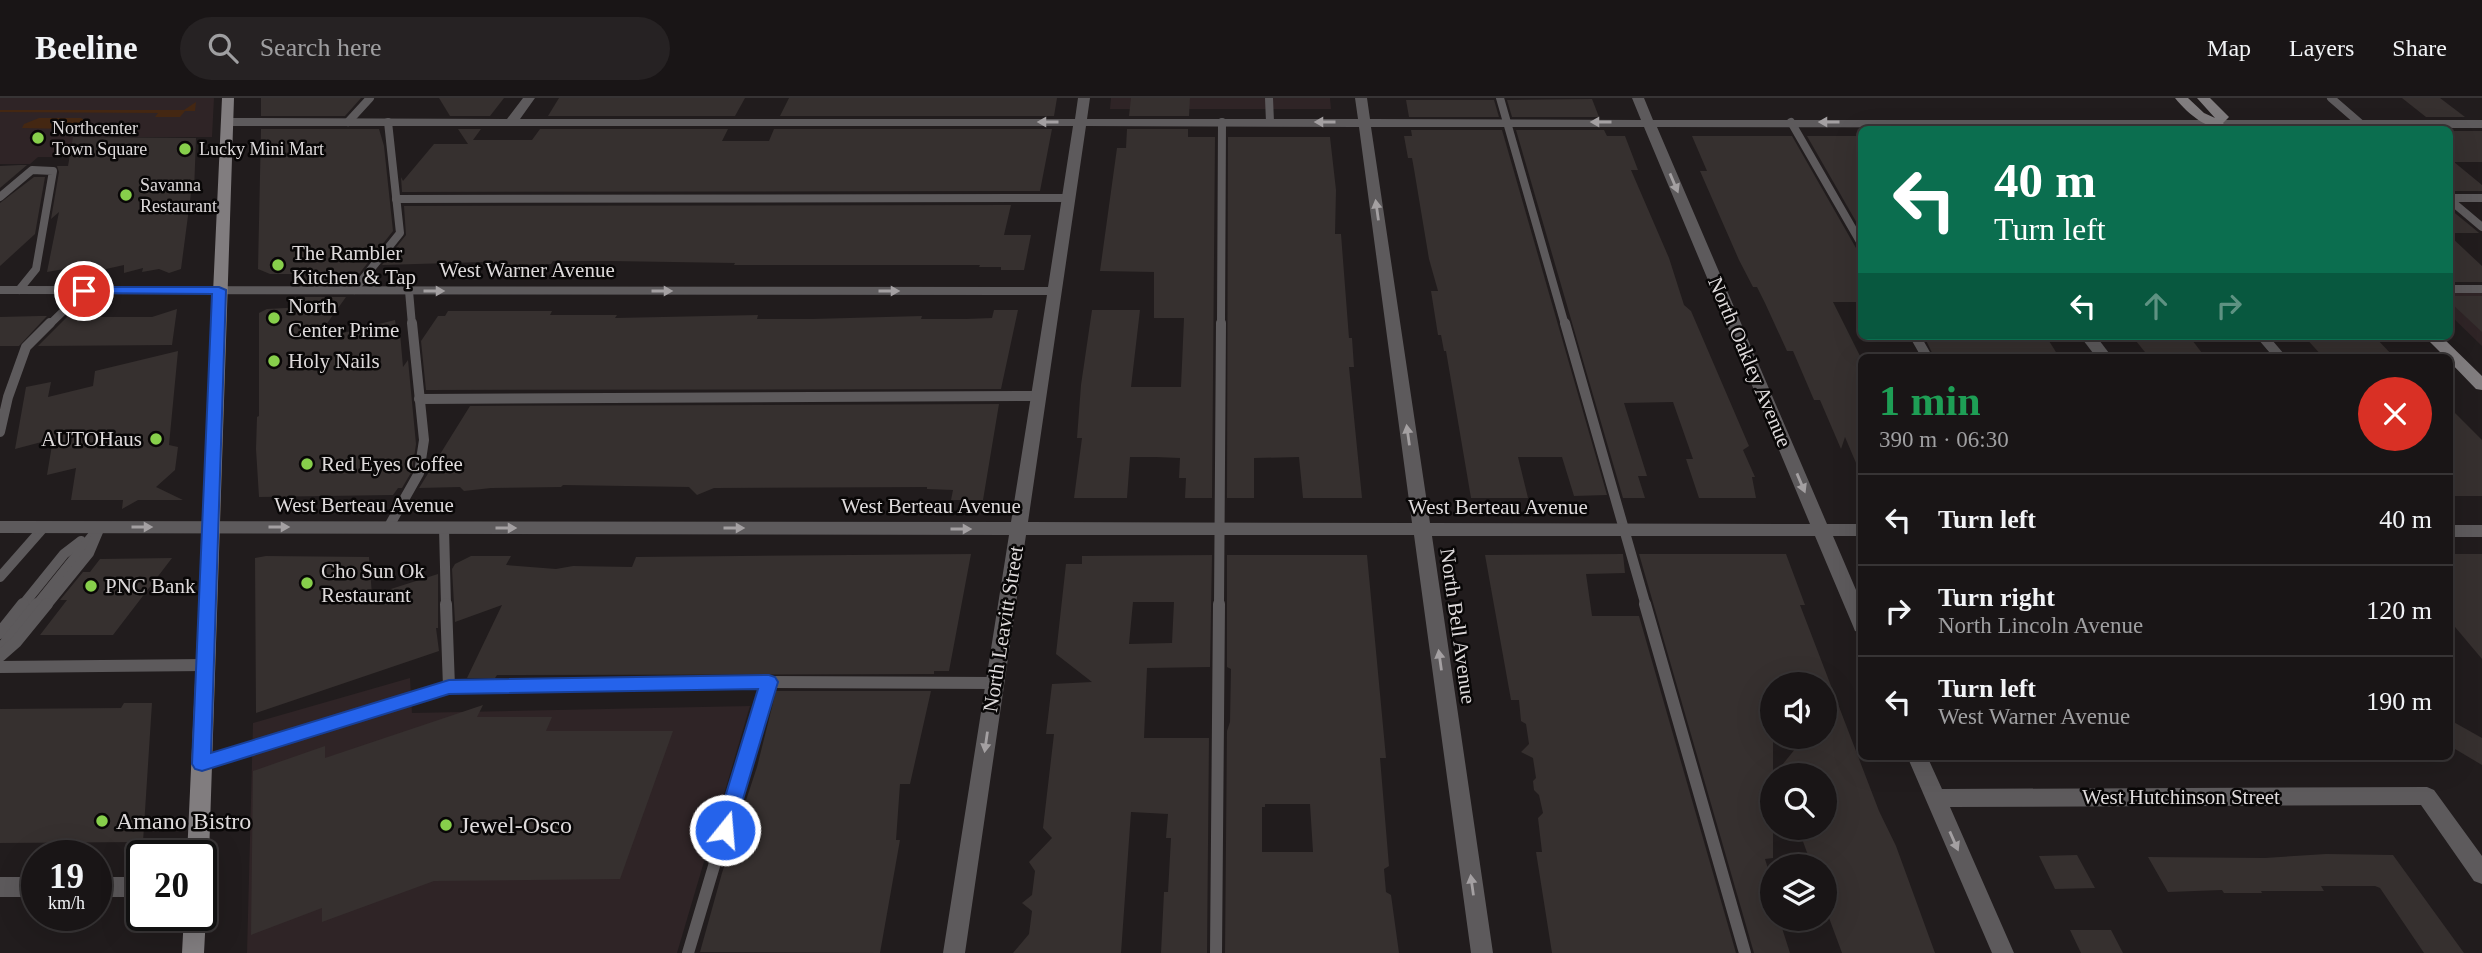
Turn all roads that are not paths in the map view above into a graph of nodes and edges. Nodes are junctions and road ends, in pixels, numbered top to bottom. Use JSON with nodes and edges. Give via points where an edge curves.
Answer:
{"nodes":[{"id":1,"x":228,"y":98,"type":"edge"},
{"id":2,"x":370,"y":98,"type":"edge"},
{"id":3,"x":529,"y":98,"type":"edge"},
{"id":4,"x":1084,"y":98,"type":"edge"},
{"id":5,"x":1269,"y":98,"type":"edge"},
{"id":6,"x":1361,"y":98,"type":"edge"},
{"id":7,"x":1500,"y":98,"type":"edge"},
{"id":8,"x":1638,"y":98,"type":"edge"},
{"id":9,"x":2181,"y":98,"type":"edge"},
{"id":10,"x":2203,"y":98,"type":"edge"},
{"id":11,"x":2331,"y":98,"type":"edge"},
{"id":12,"x":227,"y":122,"type":"junction"},
{"id":13,"x":348,"y":122,"type":"junction"},
{"id":14,"x":388,"y":122,"type":"junction"},
{"id":15,"x":511,"y":122,"type":"junction"},
{"id":16,"x":1081,"y":122,"type":"junction"},
{"id":17,"x":1222,"y":122,"type":"junction"},
{"id":18,"x":1270,"y":122,"type":"junction"},
{"id":19,"x":1364,"y":122,"type":"junction"},
{"id":20,"x":1507,"y":122,"type":"junction"},
{"id":21,"x":1649,"y":122,"type":"junction"},
{"id":22,"x":1791,"y":122,"type":"junction"},
{"id":23,"x":2482,"y":124,"type":"edge"},
{"id":24,"x":1936,"y":126,"type":"edge"},
{"id":25,"x":2079,"y":126,"type":"edge"},
{"id":26,"x":2219,"y":126,"type":"edge"},
{"id":27,"x":2365,"y":126,"type":"edge"},
{"id":28,"x":0,"y":197,"type":"edge"},
{"id":29,"x":1069,"y":198,"type":"junction"},
{"id":30,"x":2482,"y":198,"type":"edge"},
{"id":31,"x":396,"y":199,"type":"junction"},
{"id":32,"x":2453,"y":199,"type":"edge"},
{"id":33,"x":2453,"y":202,"type":"edge"},
{"id":34,"x":2482,"y":227,"type":"edge"},
{"id":35,"x":1858,"y":238,"type":"edge"},
{"id":36,"x":2453,"y":289,"type":"edge"},
{"id":37,"x":2482,"y":289,"type":"edge"},
{"id":38,"x":0,"y":290,"type":"edge"},
{"id":39,"x":19,"y":290,"type":"junction"},
{"id":40,"x":219,"y":290,"type":"junction"},
{"id":41,"x":354,"y":290,"type":"junction"},
{"id":42,"x":409,"y":290,"type":"junction"},
{"id":43,"x":84,"y":291,"type":"junction"},
{"id":44,"x":1055,"y":291,"type":"junction"},
{"id":45,"x":2091,"y":340,"type":"edge"},
{"id":46,"x":2265,"y":340,"type":"edge"},
{"id":47,"x":2436,"y":340,"type":"edge"},
{"id":48,"x":2102,"y":354,"type":"edge"},
{"id":49,"x":2277,"y":354,"type":"edge"},
{"id":50,"x":2450,"y":354,"type":"edge"},
{"id":51,"x":2453,"y":357,"type":"edge"},
{"id":52,"x":2482,"y":385,"type":"edge"},
{"id":53,"x":1039,"y":396,"type":"junction"},
{"id":54,"x":4,"y":397,"type":"edge"},
{"id":55,"x":419,"y":399,"type":"junction"},
{"id":56,"x":0,"y":432,"type":"edge"},
{"id":57,"x":0,"y":527,"type":"edge"},
{"id":58,"x":44,"y":527,"type":"junction"},
{"id":59,"x":100,"y":527,"type":"junction"},
{"id":60,"x":211,"y":527,"type":"junction"},
{"id":61,"x":388,"y":527,"type":"junction"},
{"id":62,"x":444,"y":528,"type":"junction"},
{"id":63,"x":1018,"y":529,"type":"junction"},
{"id":64,"x":1220,"y":529,"type":"junction"},
{"id":65,"x":1422,"y":529,"type":"junction"},
{"id":66,"x":1623,"y":530,"type":"junction"},
{"id":67,"x":1821,"y":530,"type":"junction"},
{"id":68,"x":1858,"y":530,"type":"edge"},
{"id":69,"x":2453,"y":531,"type":"edge"},
{"id":70,"x":2482,"y":531,"type":"edge"},
{"id":71,"x":0,"y":577,"type":"edge"},
{"id":72,"x":1858,"y":617,"type":"edge"},
{"id":73,"x":0,"y":633,"type":"edge"},
{"id":74,"x":0,"y":650,"type":"edge"},
{"id":75,"x":0,"y":656,"type":"edge"},
{"id":76,"x":205,"y":665,"type":"junction"},
{"id":77,"x":0,"y":667,"type":"edge"},
{"id":78,"x":769,"y":682,"type":"junction"},
{"id":79,"x":995,"y":683,"type":"junction"},
{"id":80,"x":449,"y":687,"type":"junction"},
{"id":81,"x":1919,"y":760,"type":"edge"},
{"id":82,"x":202,"y":764,"type":"junction"},
{"id":83,"x":1935,"y":798,"type":"junction"},
{"id":84,"x":199,"y":840,"type":"edge"},
{"id":85,"x":2482,"y":874,"type":"edge"},
{"id":86,"x":0,"y":887,"type":"edge"},
{"id":87,"x":21,"y":887,"type":"edge"},
{"id":88,"x":194,"y":931,"type":"edge"},
{"id":89,"x":193,"y":953,"type":"edge"},
{"id":90,"x":688,"y":953,"type":"edge"},
{"id":91,"x":954,"y":953,"type":"edge"},
{"id":92,"x":1216,"y":953,"type":"edge"},
{"id":93,"x":1482,"y":953,"type":"edge"},
{"id":94,"x":1745,"y":953,"type":"edge"},
{"id":95,"x":2003,"y":953,"type":"edge"}],
"edges":[{"from":1,"to":12,"type":"main road"},
{"from":2,"to":13,"type":"lane"},
{"from":3,"to":15,"type":"street"},
{"from":4,"to":16,"type":"street","name":"North Leavitt Street"},
{"from":5,"to":18,"type":"lane"},
{"from":6,"to":19,"type":"street","name":"North Bell Avenue"},
{"from":7,"to":20,"type":"lane"},
{"from":8,"to":21,"type":"street","name":"North Oakley Avenue"},
{"from":9,"to":26,"type":"main road"},
{"from":10,"to":26,"type":"main road","via":[[2223,117]]},
{"from":11,"to":27,"type":"lane"},
{"from":12,"to":13,"type":"street"},
{"from":12,"to":40,"type":"main road"},
{"from":13,"to":14,"type":"street"},
{"from":14,"to":15,"type":"street"},
{"from":14,"to":31,"type":"lane"},
{"from":16,"to":15,"type":"street","one_way":true},
{"from":16,"to":17,"type":"street"},
{"from":16,"to":29,"type":"street","name":"North Leavitt Street"},
{"from":17,"to":18,"type":"street"},
{"from":17,"to":64,"type":"lane"},
{"from":19,"to":18,"type":"street","one_way":true},
{"from":19,"to":20,"type":"street"},
{"from":65,"to":19,"type":"street","name":"North Bell Avenue","one_way":true},
{"from":21,"to":20,"type":"street","one_way":true},
{"from":20,"to":66,"type":"lane"},
{"from":21,"to":22,"type":"street"},
{"from":21,"to":67,"type":"street","name":"North Oakley Avenue","one_way":true},
{"from":24,"to":22,"type":"street","one_way":true},
{"from":22,"to":35,"type":"lane"},
{"from":23,"to":27,"type":"street"},
{"from":24,"to":25,"type":"street"},
{"from":25,"to":26,"type":"street"},
{"from":26,"to":27,"type":"street"},
{"from":28,"to":39,"type":"lane","via":[[32,170],[53,170],[36,269]]},
{"from":29,"to":31,"type":"lane"},
{"from":29,"to":44,"type":"street","name":"North Leavitt Street"},
{"from":30,"to":32,"type":"lane"},
{"from":31,"to":41,"type":"lane","via":[[400,233]]},
{"from":33,"to":34,"type":"lane"},
{"from":36,"to":37,"type":"street"},
{"from":38,"to":39,"type":"street","name":"West Warner Avenue"},
{"from":39,"to":43,"type":"street","name":"West Warner Avenue"},
{"from":40,"to":41,"type":"street","name":"West Warner Avenue"},
{"from":40,"to":43,"type":"street","name":"West Warner Avenue"},
{"from":40,"to":60,"type":"main road"},
{"from":41,"to":42,"type":"street","name":"West Warner Avenue"},
{"from":42,"to":44,"type":"street","name":"West Warner Avenue","one_way":true},
{"from":42,"to":55,"type":"lane"},
{"from":43,"to":54,"type":"lane","via":[[26,347]]},
{"from":44,"to":53,"type":"street","name":"North Leavitt Street"},
{"from":45,"to":48,"type":"street"},
{"from":46,"to":49,"type":"lane"},
{"from":47,"to":50,"type":"main road"},
{"from":51,"to":52,"type":"main road"},
{"from":53,"to":55,"type":"lane"},
{"from":53,"to":63,"type":"street","name":"North Leavitt Street"},
{"from":54,"to":56,"type":"lane"},
{"from":55,"to":61,"type":"lane","via":[[424,439],[419,473]]},
{"from":57,"to":58,"type":"street","name":"West Berteau Avenue"},
{"from":58,"to":59,"type":"street","name":"West Berteau Avenue"},
{"from":58,"to":71,"type":"lane"},
{"from":59,"to":60,"type":"street","name":"West Berteau Avenue","one_way":true},
{"from":59,"to":73,"type":"lane","via":[[64,554]]},
{"from":59,"to":74,"type":"lane"},
{"from":59,"to":75,"type":"lane","via":[[89,553]]},
{"from":60,"to":61,"type":"street","name":"West Berteau Avenue","one_way":true},
{"from":60,"to":76,"type":"main road"},
{"from":61,"to":62,"type":"street","name":"West Berteau Avenue"},
{"from":62,"to":63,"type":"street","name":"West Berteau Avenue","one_way":true},
{"from":62,"to":80,"type":"lane"},
{"from":63,"to":64,"type":"street","name":"West Berteau Avenue"},
{"from":63,"to":79,"type":"street","name":"North Leavitt Street"},
{"from":64,"to":65,"type":"street","name":"West Berteau Avenue"},
{"from":64,"to":92,"type":"lane"},
{"from":65,"to":66,"type":"street","name":"West Berteau Avenue"},
{"from":93,"to":65,"type":"street","name":"North Bell Avenue","one_way":true},
{"from":66,"to":67,"type":"street","name":"West Berteau Avenue"},
{"from":66,"to":94,"type":"lane"},
{"from":67,"to":68,"type":"street","name":"West Berteau Avenue"},
{"from":67,"to":72,"type":"street","name":"North Oakley Avenue"},
{"from":69,"to":70,"type":"street"},
{"from":76,"to":77,"type":"lane"},
{"from":76,"to":82,"type":"main road"},
{"from":78,"to":79,"type":"lane"},
{"from":78,"to":80,"type":"lane"},
{"from":78,"to":90,"type":"lane"},
{"from":79,"to":91,"type":"street","name":"North Leavitt Street","one_way":true},
{"from":80,"to":82,"type":"lane"},
{"from":81,"to":83,"type":"street"},
{"from":82,"to":84,"type":"main road"},
{"from":83,"to":85,"type":"street","name":"West Hutchinson Street","via":[[2427,796]]},
{"from":83,"to":95,"type":"street","one_way":true},
{"from":86,"to":87,"type":"street"},
{"from":88,"to":89,"type":"main road"}]}
